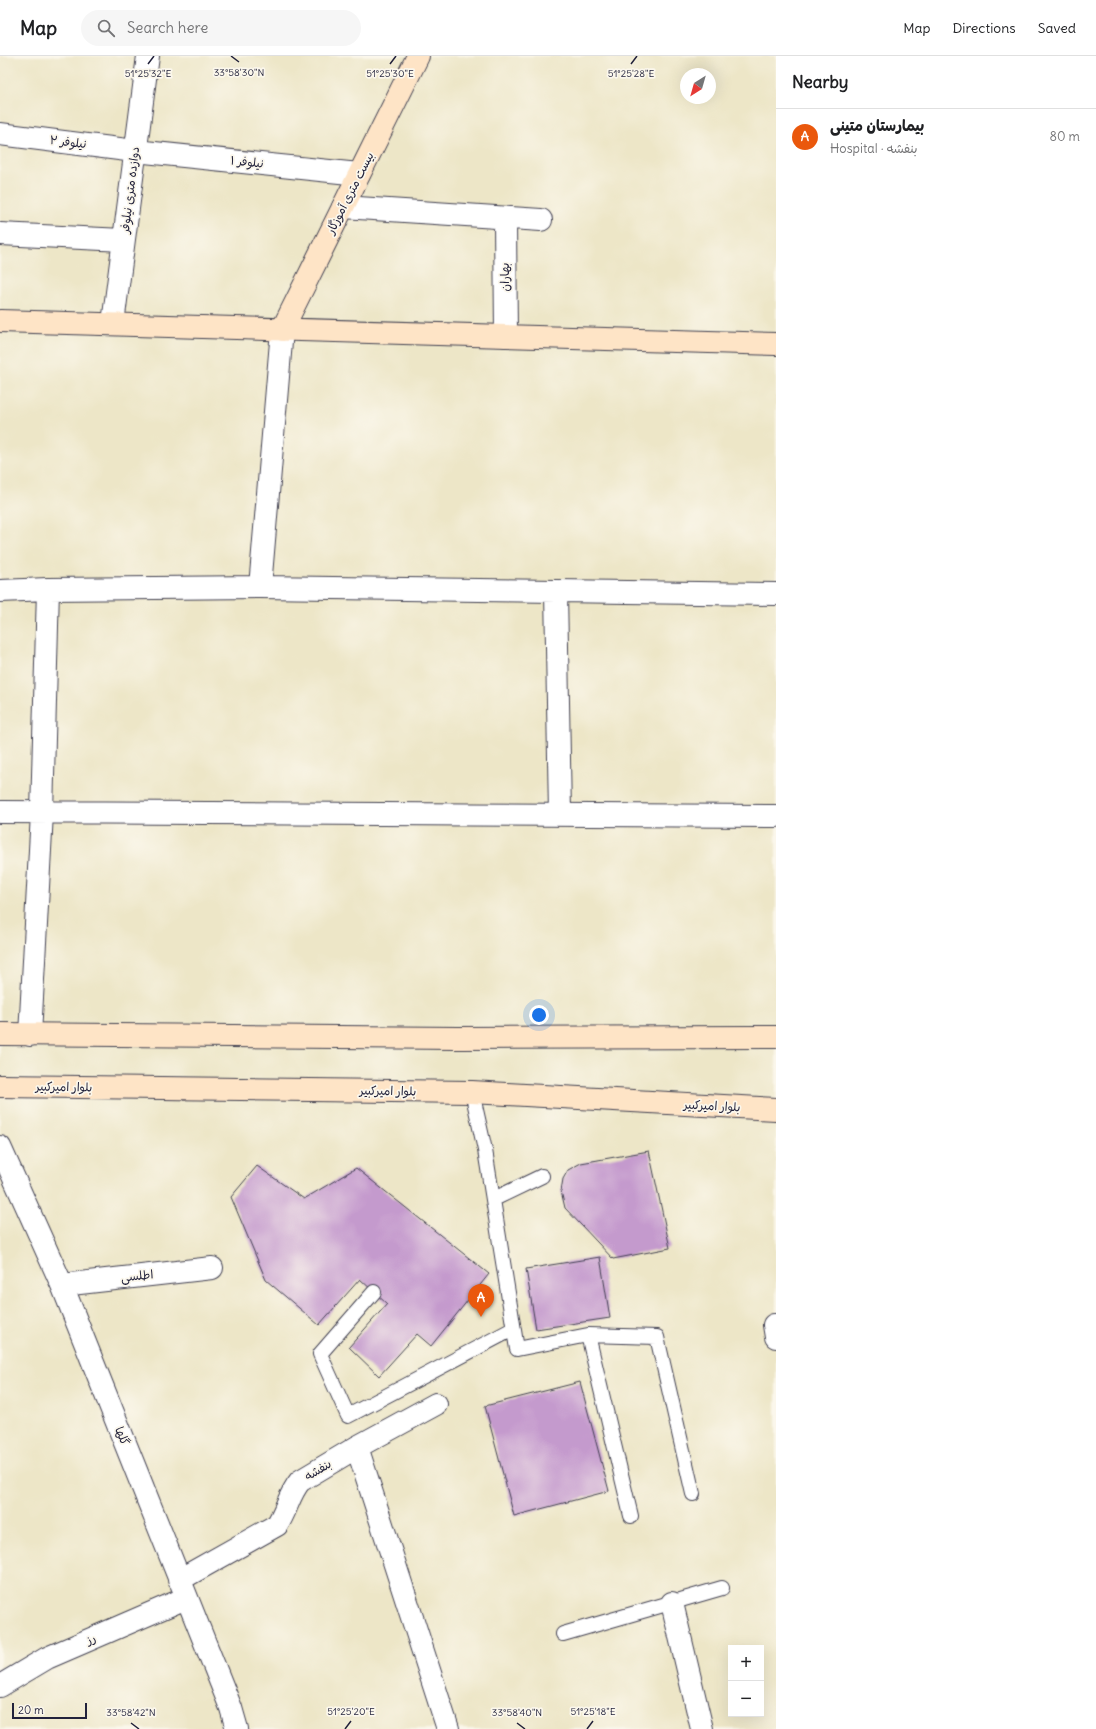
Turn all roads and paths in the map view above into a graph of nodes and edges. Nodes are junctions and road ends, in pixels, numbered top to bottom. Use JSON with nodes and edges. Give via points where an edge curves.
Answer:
{"nodes":[{"id":1,"x":148,"y":56,"type":"edge"},
{"id":2,"x":418,"y":56,"type":"edge"},
{"id":3,"x":0,"y":134,"type":"edge"},
{"id":4,"x":135,"y":151,"type":"junction"},
{"id":5,"x":359,"y":174,"type":"junction"},
{"id":6,"x":343,"y":207,"type":"junction"},
{"id":7,"x":505,"y":218,"type":"junction"},
{"id":8,"x":541,"y":220,"type":"dead end"},
{"id":9,"x":0,"y":234,"type":"edge"},
{"id":10,"x":124,"y":240,"type":"junction"},
{"id":11,"x":0,"y":321,"type":"edge"},
{"id":12,"x":112,"y":324,"type":"junction"},
{"id":13,"x":282,"y":330,"type":"junction"},
{"id":14,"x":506,"y":336,"type":"junction"},
{"id":15,"x":776,"y":344,"type":"edge"},
{"id":16,"x":260,"y":587,"type":"junction"},
{"id":17,"x":48,"y":589,"type":"junction"},
{"id":18,"x":0,"y":591,"type":"edge"},
{"id":19,"x":556,"y":591,"type":"junction"},
{"id":20,"x":776,"y":594,"type":"edge"},
{"id":21,"x":0,"y":812,"type":"edge"},
{"id":22,"x":42,"y":813,"type":"junction"},
{"id":23,"x":560,"y":814,"type":"junction"},
{"id":24,"x":776,"y":816,"type":"edge"},
{"id":25,"x":0,"y":1034,"type":"edge"},
{"id":26,"x":30,"y":1034,"type":"junction"},
{"id":27,"x":776,"y":1037,"type":"edge"},
{"id":28,"x":0,"y":1086,"type":"edge"},
{"id":29,"x":472,"y":1092,"type":"junction"},
{"id":30,"x":776,"y":1109,"type":"edge"},
{"id":31,"x":0,"y":1147,"type":"edge"},
{"id":32,"x":542,"y":1176,"type":"dead end"},
{"id":33,"x":494,"y":1199,"type":"junction"},
{"id":34,"x":212,"y":1268,"type":"dead end"},
{"id":35,"x":62,"y":1285,"type":"junction"},
{"id":36,"x":374,"y":1292,"type":"dead end"},
{"id":37,"x":513,"y":1329,"type":"junction"},
{"id":38,"x":588,"y":1336,"type":"junction"},
{"id":39,"x":436,"y":1404,"type":"dead end"},
{"id":40,"x":357,"y":1447,"type":"junction"},
{"id":41,"x":692,"y":1494,"type":"dead end"},
{"id":42,"x":631,"y":1516,"type":"dead end"},
{"id":43,"x":722,"y":1588,"type":"dead end"},
{"id":44,"x":182,"y":1589,"type":"junction"},
{"id":45,"x":672,"y":1603,"type":"junction"},
{"id":46,"x":563,"y":1634,"type":"dead end"},
{"id":47,"x":0,"y":1686,"type":"edge"},
{"id":48,"x":237,"y":1729,"type":"edge"},
{"id":49,"x":448,"y":1729,"type":"edge"},
{"id":50,"x":702,"y":1729,"type":"edge"}],
"edges":[{"from":1,"to":4,"type":"street","name":"دوازده متری نیلوفر"},
{"from":2,"to":5,"type":"main road","name":"بیست متری آموزگار"},
{"from":3,"to":4,"type":"street","name":"نیلوفر ۲"},
{"from":4,"to":5,"type":"street","name":"نیلوفر ۱"},
{"from":4,"to":10,"type":"street","name":"دوازده متری نیلوفر"},
{"from":5,"to":6,"type":"main road","name":"بیست متری آموزگار"},
{"from":6,"to":7,"type":"street"},
{"from":6,"to":13,"type":"main road","name":"بیست متری آموزگار"},
{"from":7,"to":8,"type":"street"},
{"from":7,"to":14,"type":"street","name":"بهاران"},
{"from":9,"to":10,"type":"street"},
{"from":10,"to":12,"type":"street","name":"دوازده متری نیلوفر"},
{"from":11,"to":12,"type":"main road"},
{"from":12,"to":13,"type":"main road"},
{"from":13,"to":14,"type":"main road"},
{"from":13,"to":16,"type":"street"},
{"from":14,"to":15,"type":"main road"},
{"from":16,"to":17,"type":"street"},
{"from":16,"to":19,"type":"street"},
{"from":17,"to":18,"type":"street"},
{"from":17,"to":22,"type":"street"},
{"from":19,"to":20,"type":"street"},
{"from":19,"to":23,"type":"street"},
{"from":21,"to":22,"type":"street"},
{"from":22,"to":23,"type":"street"},
{"from":22,"to":26,"type":"street"},
{"from":23,"to":24,"type":"street"},
{"from":25,"to":26,"type":"main road"},
{"from":26,"to":27,"type":"main road","via":[[450,1038]]},
{"from":28,"to":29,"type":"main road","name":"بلوار امیرکبیر"},
{"from":29,"to":30,"type":"main road","name":"بلوار امیرکبیر"},
{"from":29,"to":33,"type":"lane","via":[[486,1150]]},
{"from":31,"to":35,"type":"street","name":"گلها"},
{"from":32,"to":33,"type":"lane"},
{"from":33,"to":37,"type":"lane"},
{"from":34,"to":35,"type":"street","name":"اطلسی"},
{"from":35,"to":44,"type":"street","name":"گلها"},
{"from":36,"to":37,"type":"lane","via":[[320,1354],[348,1416]]},
{"from":37,"to":38,"type":"lane","via":[[517,1349]]},
{"from":38,"to":41,"type":"lane","via":[[657,1337]]},
{"from":38,"to":42,"type":"lane"},
{"from":39,"to":40,"type":"street","name":"بنفشه"},
{"from":40,"to":44,"type":"street","name":"بنفشه","via":[[300,1481],[277,1524]]},
{"from":40,"to":49,"type":"street"},
{"from":43,"to":45,"type":"lane"},
{"from":44,"to":47,"type":"street","name":"رز","via":[[47,1658]]},
{"from":44,"to":48,"type":"street","name":"گلها","via":[[231,1708]]},
{"from":45,"to":46,"type":"lane"},
{"from":45,"to":50,"type":"street"}]}
